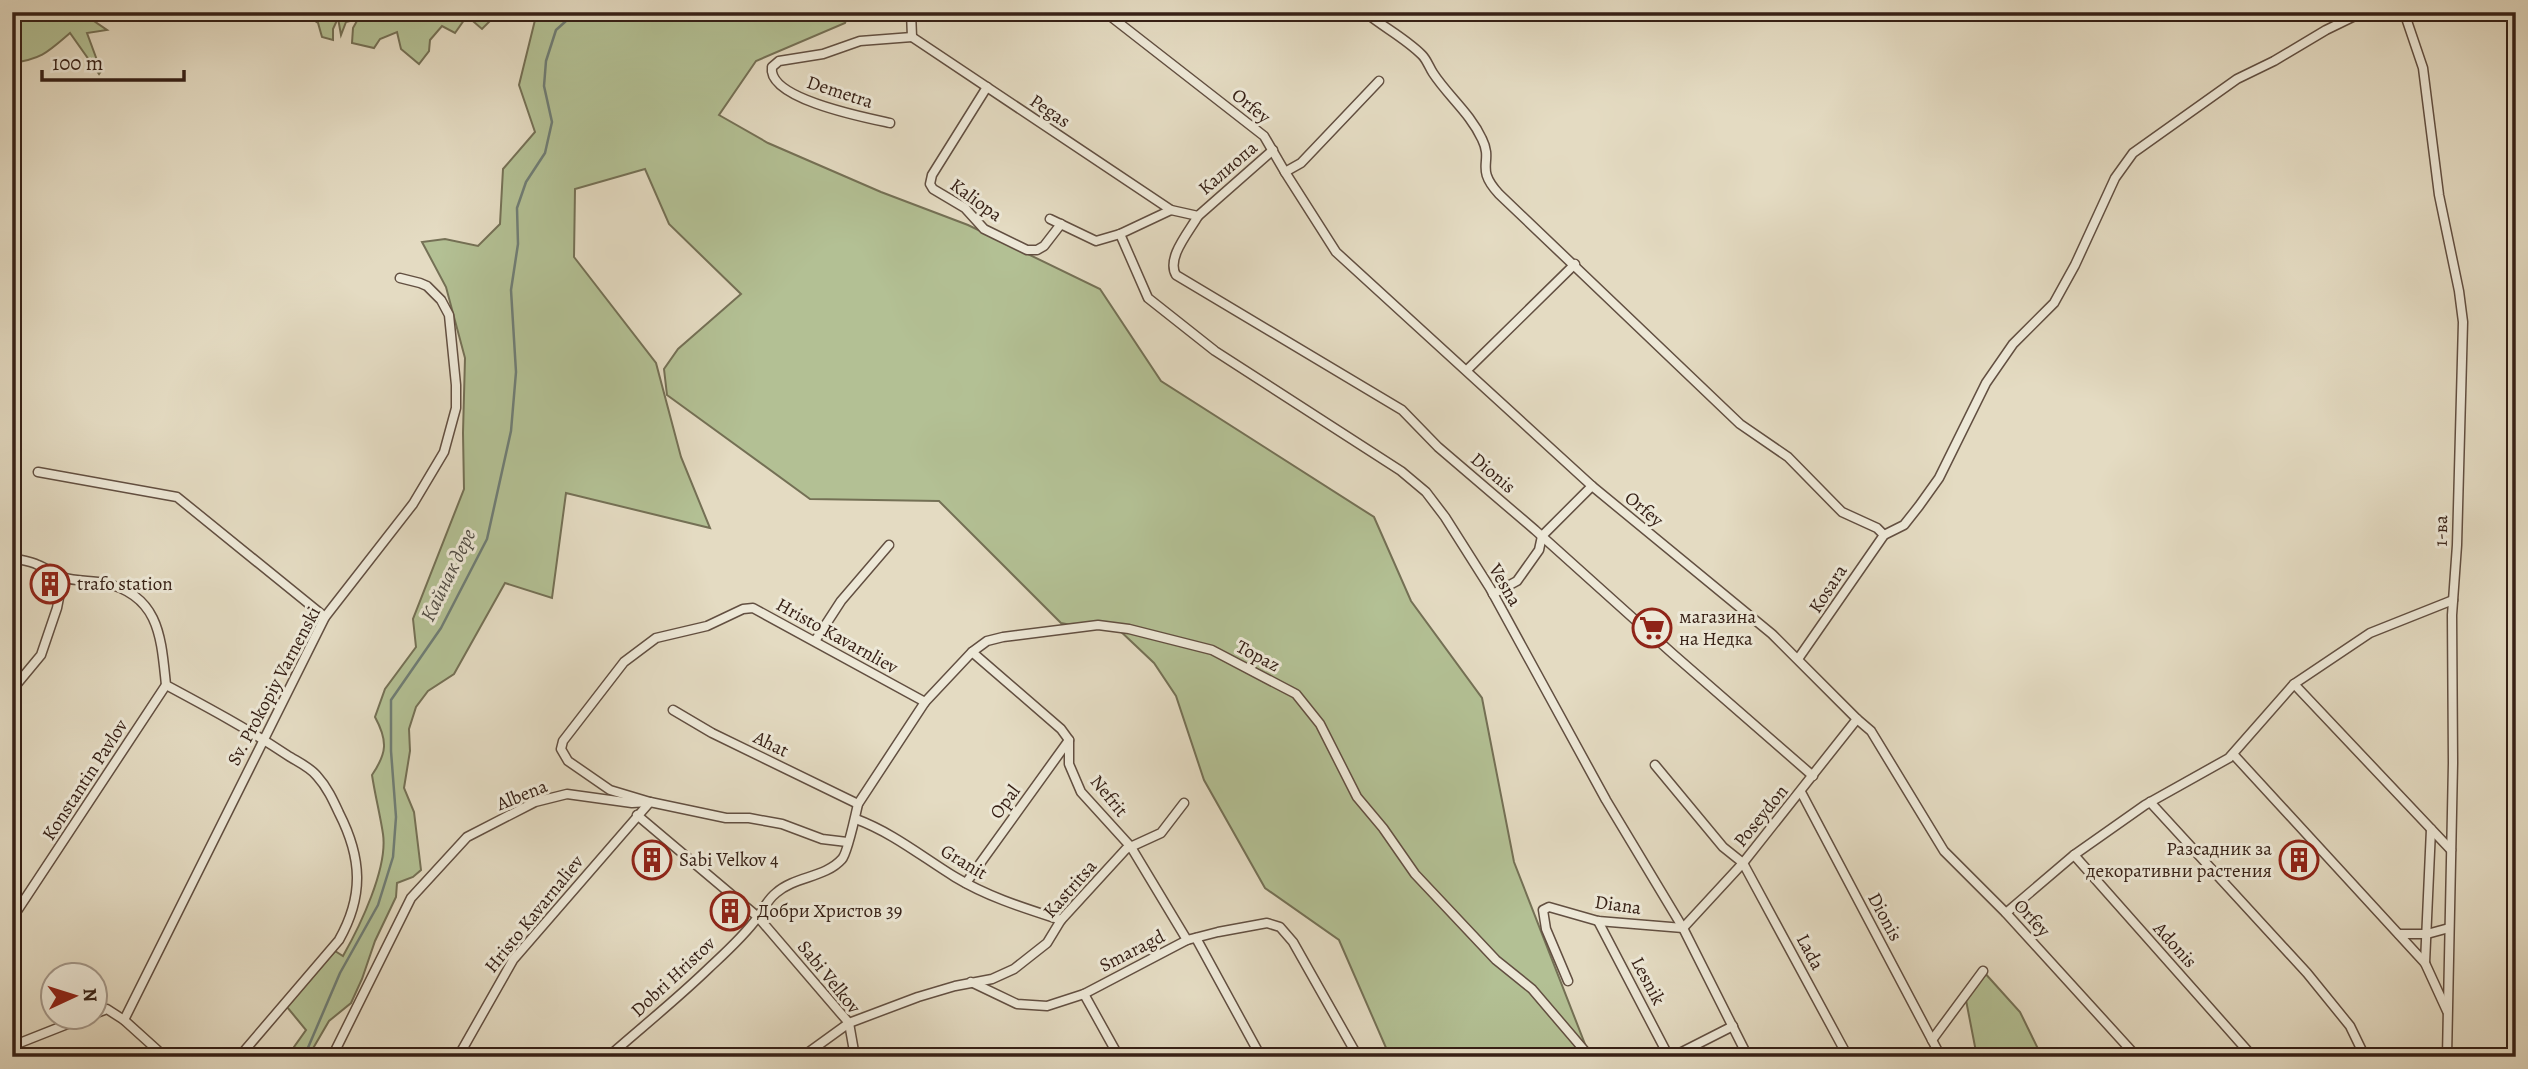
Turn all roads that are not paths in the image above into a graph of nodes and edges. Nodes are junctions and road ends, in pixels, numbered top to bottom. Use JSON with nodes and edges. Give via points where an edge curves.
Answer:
{"nodes":[{"id":1,"x":911,"y":12,"type":"edge"},
{"id":2,"x":1105,"y":12,"type":"edge"},
{"id":3,"x":1365,"y":12,"type":"edge"},
{"id":4,"x":2363,"y":12,"type":"edge"},
{"id":5,"x":2404,"y":12,"type":"edge"},
{"id":6,"x":912,"y":37,"type":"junction"},
{"id":7,"x":1379,"y":81,"type":"dead end"},
{"id":8,"x":986,"y":87,"type":"junction"},
{"id":9,"x":890,"y":123,"type":"dead end"},
{"id":10,"x":1273,"y":150,"type":"junction"},
{"id":11,"x":1285,"y":172,"type":"junction"},
{"id":12,"x":1171,"y":210,"type":"junction"},
{"id":13,"x":1198,"y":216,"type":"junction"},
{"id":14,"x":1050,"y":219,"type":"dead end"},
{"id":15,"x":1061,"y":224,"type":"junction"},
{"id":16,"x":1120,"y":234,"type":"junction"},
{"id":17,"x":1575,"y":264,"type":"junction"},
{"id":18,"x":400,"y":278,"type":"dead end"},
{"id":19,"x":1466,"y":370,"type":"junction"},
{"id":20,"x":38,"y":472,"type":"dead end"},
{"id":21,"x":1592,"y":486,"type":"junction"},
{"id":22,"x":1884,"y":535,"type":"junction"},
{"id":23,"x":1542,"y":536,"type":"junction"},
{"id":24,"x":890,"y":545,"type":"dead end"},
{"id":25,"x":12,"y":558,"type":"edge"},
{"id":26,"x":62,"y":577,"type":"junction"},
{"id":27,"x":1493,"y":594,"type":"junction"},
{"id":28,"x":2453,"y":600,"type":"junction"},
{"id":29,"x":326,"y":617,"type":"junction"},
{"id":30,"x":815,"y":641,"type":"junction"},
{"id":31,"x":972,"y":652,"type":"junction"},
{"id":32,"x":1798,"y":659,"type":"junction"},
{"id":33,"x":2294,"y":684,"type":"junction"},
{"id":34,"x":166,"y":685,"type":"junction"},
{"id":35,"x":12,"y":690,"type":"edge"},
{"id":36,"x":925,"y":702,"type":"junction"},
{"id":37,"x":673,"y":710,"type":"dead end"},
{"id":38,"x":1857,"y":719,"type":"junction"},
{"id":39,"x":263,"y":739,"type":"junction"},
{"id":40,"x":1069,"y":740,"type":"junction"},
{"id":41,"x":2233,"y":754,"type":"junction"},
{"id":42,"x":1655,"y":765,"type":"dead end"},
{"id":43,"x":1813,"y":776,"type":"junction"},
{"id":44,"x":1801,"y":793,"type":"junction"},
{"id":45,"x":650,"y":802,"type":"junction"},
{"id":46,"x":2150,"y":802,"type":"junction"},
{"id":47,"x":858,"y":803,"type":"junction"},
{"id":48,"x":1184,"y":803,"type":"dead end"},
{"id":49,"x":637,"y":815,"type":"junction"},
{"id":50,"x":856,"y":819,"type":"junction"},
{"id":51,"x":2431,"y":829,"type":"junction"},
{"id":52,"x":847,"y":842,"type":"junction"},
{"id":53,"x":1131,"y":847,"type":"junction"},
{"id":54,"x":2451,"y":850,"type":"junction"},
{"id":55,"x":2074,"y":855,"type":"junction"},
{"id":56,"x":1743,"y":863,"type":"junction"},
{"id":57,"x":966,"y":883,"type":"junction"},
{"id":58,"x":2006,"y":913,"type":"junction"},
{"id":59,"x":758,"y":917,"type":"junction"},
{"id":60,"x":1061,"y":920,"type":"junction"},
{"id":61,"x":1598,"y":920,"type":"junction"},
{"id":62,"x":1683,"y":928,"type":"junction"},
{"id":63,"x":2449,"y":928,"type":"junction"},
{"id":64,"x":12,"y":930,"type":"edge"},
{"id":65,"x":2399,"y":934,"type":"junction"},
{"id":66,"x":2427,"y":934,"type":"junction"},
{"id":67,"x":1192,"y":939,"type":"junction"},
{"id":68,"x":2425,"y":963,"type":"junction"},
{"id":69,"x":1983,"y":971,"type":"dead end"},
{"id":70,"x":1568,"y":981,"type":"dead end"},
{"id":71,"x":971,"y":982,"type":"junction"},
{"id":72,"x":1084,"y":994,"type":"junction"},
{"id":73,"x":108,"y":1010,"type":"edge"},
{"id":74,"x":2447,"y":1012,"type":"junction"},
{"id":75,"x":124,"y":1020,"type":"junction"},
{"id":76,"x":849,"y":1023,"type":"junction"},
{"id":77,"x":1733,"y":1026,"type":"junction"},
{"id":78,"x":52,"y":1030,"type":"edge"},
{"id":79,"x":1931,"y":1040,"type":"junction"},
{"id":80,"x":13,"y":1044,"type":"edge"},
{"id":81,"x":20,"y":1057,"type":"edge"},
{"id":82,"x":164,"y":1057,"type":"edge"},
{"id":83,"x":239,"y":1057,"type":"edge"},
{"id":84,"x":332,"y":1057,"type":"edge"},
{"id":85,"x":458,"y":1057,"type":"edge"},
{"id":86,"x":608,"y":1057,"type":"edge"},
{"id":87,"x":802,"y":1057,"type":"edge"},
{"id":88,"x":855,"y":1057,"type":"edge"},
{"id":89,"x":1119,"y":1057,"type":"edge"},
{"id":90,"x":1261,"y":1057,"type":"edge"},
{"id":91,"x":1358,"y":1057,"type":"edge"},
{"id":92,"x":1590,"y":1057,"type":"edge"},
{"id":93,"x":1670,"y":1057,"type":"edge"},
{"id":94,"x":1748,"y":1057,"type":"edge"},
{"id":95,"x":1848,"y":1057,"type":"edge"},
{"id":96,"x":1941,"y":1057,"type":"edge"},
{"id":97,"x":2137,"y":1057,"type":"edge"},
{"id":98,"x":2253,"y":1057,"type":"edge"},
{"id":99,"x":2365,"y":1057,"type":"edge"},
{"id":100,"x":2447,"y":1057,"type":"edge"}],
"edges":[{"from":1,"to":6,"type":"street"},
{"from":2,"to":10,"type":"street","name":"Orfey","via":[[1264,135]]},
{"from":3,"to":17,"type":"street","via":[[1425,57],[1483,139],[1488,182]]},
{"from":4,"to":22,"type":"street","name":"Kosara","via":[[2237,79],[2133,153],[2115,178],[2054,303],[2013,344],[1986,383],[1939,478],[1919,506],[1904,525]]},
{"from":5,"to":28,"type":"street","name":"1-ва","via":[[2423,68],[2439,195],[2463,322]]},
{"from":6,"to":8,"type":"street","name":"Pegas"},
{"from":6,"to":9,"type":"street","name":"Demetra","via":[[860,41],[823,54],[779,61],[772,67],[773,76],[790,92],[840,113]]},
{"from":7,"to":11,"type":"street","via":[[1301,163]]},
{"from":8,"to":12,"type":"street","name":"Pegas"},
{"from":8,"to":15,"type":"street","name":"Kaliopa","via":[[930,184],[965,208],[984,229],[1027,250],[1044,246]]},
{"from":10,"to":11,"type":"street","name":"Orfey"},
{"from":10,"to":13,"type":"street","name":"Калиопа"},
{"from":11,"to":19,"type":"street","name":"Orfey","via":[[1336,252]]},
{"from":12,"to":13,"type":"street","name":"Калиопа"},
{"from":12,"to":16,"type":"street"},
{"from":13,"to":23,"type":"street","name":"Dionis","via":[[1173,258],[1176,275],[1402,410]]},
{"from":14,"to":15,"type":"street"},
{"from":15,"to":16,"type":"street","via":[[1096,241]]},
{"from":16,"to":27,"type":"street","name":"Vesna","via":[[1148,298],[1215,351],[1360,443],[1426,492]]},
{"from":17,"to":19,"type":"street"},
{"from":17,"to":22,"type":"street","via":[[1740,424],[1788,457],[1842,512]]},
{"from":18,"to":29,"type":"street","name":"Sv. Prokopiy Varnenski","via":[[427,286],[449,315],[456,385],[452,427],[428,481]]},
{"from":19,"to":21,"type":"street","name":"Orfey"},
{"from":20,"to":29,"type":"street","via":[[177,497]]},
{"from":21,"to":23,"type":"street"},
{"from":21,"to":32,"type":"street","name":"Orfey"},
{"from":22,"to":32,"type":"street","name":"Kosara"},
{"from":23,"to":27,"type":"street","via":[[1539,550],[1517,581]]},
{"from":23,"to":43,"type":"street","name":"Dionis"},
{"from":24,"to":30,"type":"street","via":[[841,601]]},
{"from":25,"to":26,"type":"street","via":[[36,563]]},
{"from":26,"to":34,"type":"street","via":[[106,583],[141,600],[161,638]]},
{"from":26,"to":35,"type":"street","via":[[41,655]]},
{"from":27,"to":62,"type":"street","name":"Vesna","via":[[1606,800]]},
{"from":28,"to":33,"type":"street","via":[[2370,633]]},
{"from":28,"to":54,"type":"street","name":"1-ва"},
{"from":29,"to":39,"type":"street","name":"Sv. Prokopiy Varnenski"},
{"from":30,"to":36,"type":"street","name":"Hristo Kavarnliev"},
{"from":30,"to":45,"type":"street","name":"Hristo Kavarnliev","via":[[753,608],[743,608],[707,626],[656,638],[624,662],[561,749],[568,761],[610,790]]},
{"from":31,"to":36,"type":"street","name":"Topaz"},
{"from":31,"to":40,"type":"street"},
{"from":31,"to":92,"type":"street","name":"Topaz","via":[[1003,637],[1098,625],[1129,629],[1212,650],[1296,694],[1320,724],[1357,797],[1415,874],[1496,960],[1532,989]]},
{"from":32,"to":38,"type":"street","name":"Orfey"},
{"from":33,"to":41,"type":"street"},
{"from":33,"to":51,"type":"street"},
{"from":34,"to":39,"type":"street"},
{"from":34,"to":64,"type":"street","name":"Konstantin Pavlov","via":[[15,914]]},
{"from":36,"to":47,"type":"street","name":"Topaz"},
{"from":37,"to":47,"type":"street","name":"Ahat"},
{"from":38,"to":43,"type":"street","name":"Poseydon"},
{"from":38,"to":58,"type":"street","name":"Orfey","via":[[1871,731],[1944,851]]},
{"from":39,"to":75,"type":"street","name":"Sv. Prokopiy Varnenski"},
{"from":39,"to":83,"type":"street","via":[[316,774],[354,849],[358,875],[356,898],[339,940]]},
{"from":40,"to":53,"type":"street","name":"Nefrit","via":[[1069,765],[1081,792]]},
{"from":40,"to":57,"type":"street","name":"Opal"},
{"from":41,"to":46,"type":"street"},
{"from":41,"to":65,"type":"street"},
{"from":42,"to":56,"type":"street","name":"Lada","via":[[1723,846]]},
{"from":43,"to":44,"type":"street","name":"Poseydon"},
{"from":44,"to":56,"type":"street","name":"Poseydon"},
{"from":44,"to":79,"type":"street","name":"Dionis"},
{"from":45,"to":49,"type":"street","name":"Hristo Kavarnaliev"},
{"from":45,"to":52,"type":"street","name":"Albena","via":[[782,824],[822,839]]},
{"from":45,"to":84,"type":"street","name":"Albena","via":[[568,794],[535,802],[467,837],[411,898]]},
{"from":46,"to":55,"type":"street"},
{"from":46,"to":99,"type":"street","via":[[2307,973],[2350,1026]]},
{"from":47,"to":50,"type":"street","name":"Topaz"},
{"from":48,"to":53,"type":"street","name":"Kastritsa","via":[[1161,833]]},
{"from":49,"to":59,"type":"street","name":"Sabi Velkov"},
{"from":49,"to":85,"type":"street","name":"Hristo Kavarnaliev","via":[[513,960]]},
{"from":50,"to":52,"type":"street","name":"Topaz"},
{"from":50,"to":57,"type":"street","name":"Granit","via":[[883,829]]},
{"from":51,"to":54,"type":"street"},
{"from":51,"to":66,"type":"street"},
{"from":52,"to":59,"type":"street","name":"Dobri Hristov","via":[[844,857],[834,867],[790,882],[765,902]]},
{"from":53,"to":60,"type":"street","name":"Kastritsa"},
{"from":53,"to":67,"type":"street","name":"Nefrit"},
{"from":54,"to":63,"type":"street","name":"1-ва"},
{"from":55,"to":58,"type":"street"},
{"from":55,"to":98,"type":"street","name":"Adonis"},
{"from":56,"to":62,"type":"street","name":"Poseydon"},
{"from":56,"to":95,"type":"street","name":"Lada"},
{"from":57,"to":60,"type":"street","name":"Granit","via":[[997,899]]},
{"from":58,"to":97,"type":"street","name":"Orfey"},
{"from":59,"to":76,"type":"street","name":"Sabi Velkov"},
{"from":59,"to":86,"type":"street","name":"Dobri Hristov","via":[[708,969]]},
{"from":60,"to":71,"type":"street","name":"Kastritsa","via":[[1033,956],[992,979]]},
{"from":61,"to":62,"type":"street","name":"Diana"},
{"from":61,"to":70,"type":"street","name":"Diana","via":[[1549,907],[1543,910]]},
{"from":61,"to":93,"type":"street","name":"Lesnik"},
{"from":62,"to":77,"type":"street","name":"Vesna"},
{"from":63,"to":66,"type":"street"},
{"from":63,"to":74,"type":"street","name":"1-ва"},
{"from":65,"to":66,"type":"street"},
{"from":65,"to":68,"type":"street"},
{"from":66,"to":68,"type":"street"},
{"from":67,"to":72,"type":"street","name":"Smaragd"},
{"from":67,"to":90,"type":"street","name":"Nefrit"},
{"from":67,"to":91,"type":"street","name":"Smaragd","via":[[1267,923],[1280,927]]},
{"from":68,"to":74,"type":"street"},
{"from":69,"to":79,"type":"street"},
{"from":71,"to":72,"type":"street","name":"Smaragd","via":[[1017,1004],[1047,1006]]},
{"from":71,"to":76,"type":"street","name":"Kastritsa"},
{"from":72,"to":89,"type":"street"},
{"from":73,"to":75,"type":"street"},
{"from":74,"to":100,"type":"street","name":"1-ва"},
{"from":75,"to":82,"type":"street"},
{"from":76,"to":87,"type":"street","name":"Kastritsa"},
{"from":76,"to":88,"type":"street","name":"Sabi Velkov"},
{"from":77,"to":93,"type":"street"},
{"from":77,"to":94,"type":"street","name":"Vesna"},
{"from":78,"to":80,"type":"street"},
{"from":79,"to":96,"type":"street","name":"Dionis"},
{"from":80,"to":81,"type":"street"}]}
